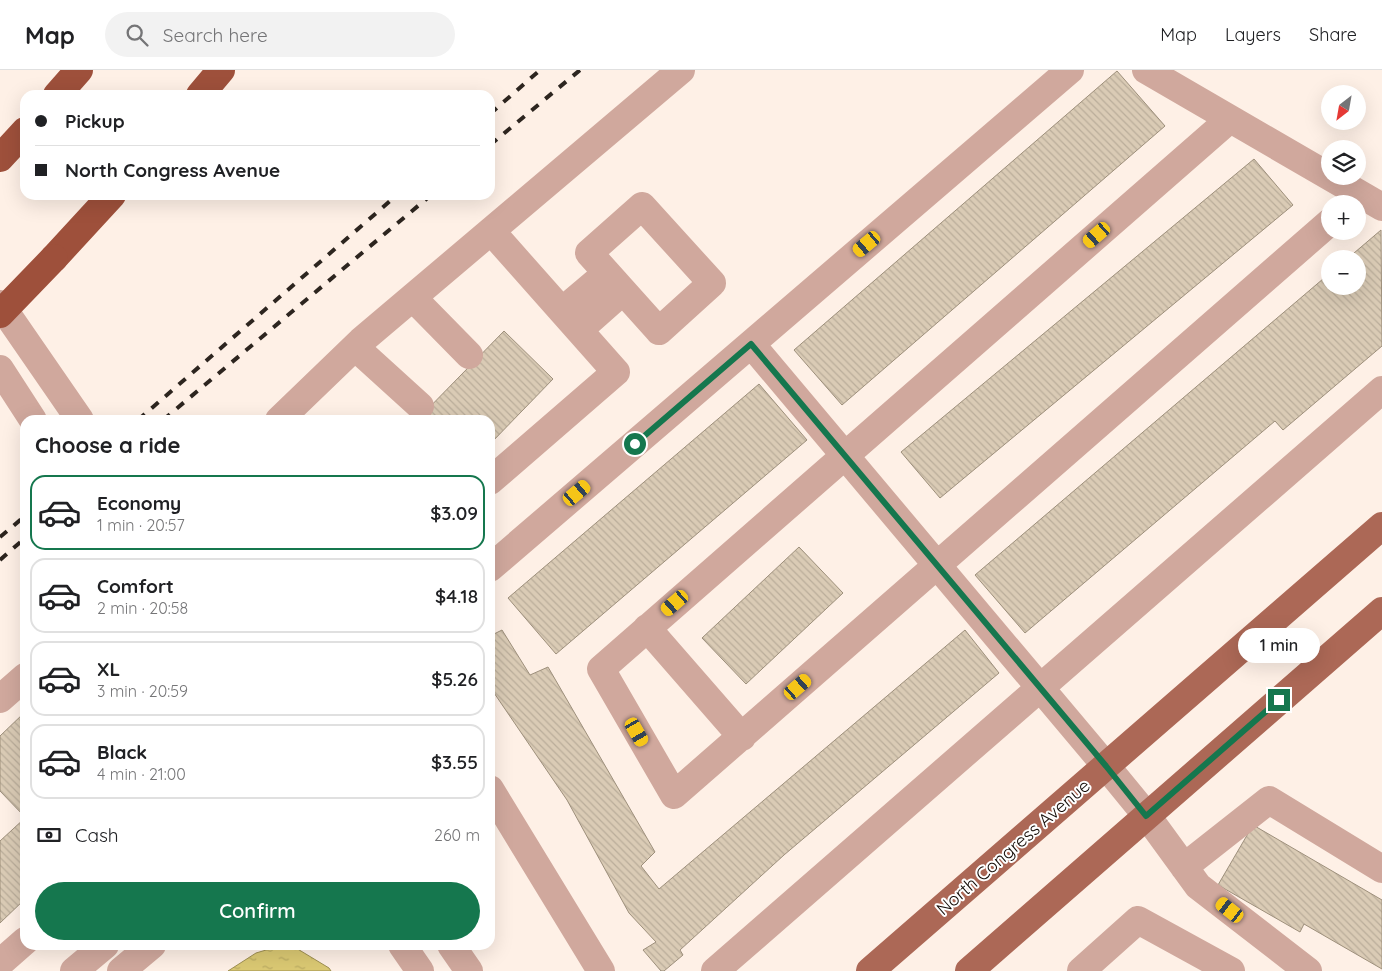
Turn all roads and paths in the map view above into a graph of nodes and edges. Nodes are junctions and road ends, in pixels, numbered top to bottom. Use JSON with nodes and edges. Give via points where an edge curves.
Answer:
{"nodes":[{"id":1,"x":78,"y":70,"type":"edge"},
{"id":2,"x":221,"y":70,"type":"edge"},
{"id":3,"x":681,"y":70,"type":"edge"},
{"id":4,"x":1070,"y":70,"type":"edge"},
{"id":5,"x":1146,"y":70,"type":"edge"},
{"id":6,"x":61,"y":90,"type":"edge"},
{"id":7,"x":204,"y":90,"type":"edge"},
{"id":8,"x":1230,"y":119,"type":"junction"},
{"id":9,"x":20,"y":136,"type":"edge"},
{"id":10,"x":0,"y":158,"type":"edge"},
{"id":11,"x":1354,"y":195,"type":"edge"},
{"id":12,"x":107,"y":200,"type":"edge"},
{"id":13,"x":1321,"y":230,"type":"edge"},
{"id":14,"x":492,"y":231,"type":"junction"},
{"id":15,"x":615,"y":282,"type":"dead end"},
{"id":16,"x":413,"y":298,"type":"junction"},
{"id":17,"x":0,"y":304,"type":"edge"},
{"id":18,"x":0,"y":314,"type":"edge"},
{"id":19,"x":570,"y":320,"type":"junction"},
{"id":20,"x":751,"y":344,"type":"junction"},
{"id":21,"x":356,"y":347,"type":"junction"},
{"id":22,"x":469,"y":355,"type":"dead end"},
{"id":23,"x":0,"y":369,"type":"edge"},
{"id":24,"x":1382,"y":390,"type":"edge"},
{"id":25,"x":420,"y":406,"type":"dead end"},
{"id":26,"x":30,"y":415,"type":"edge"},
{"id":27,"x":77,"y":415,"type":"edge"},
{"id":28,"x":283,"y":415,"type":"edge"},
{"id":29,"x":845,"y":455,"type":"junction"},
{"id":30,"x":495,"y":477,"type":"edge"},
{"id":31,"x":1382,"y":526,"type":"edge"},
{"id":32,"x":495,"y":564,"type":"edge"},
{"id":33,"x":937,"y":566,"type":"junction"},
{"id":34,"x":1382,"y":611,"type":"edge"},
{"id":35,"x":647,"y":628,"type":"junction"},
{"id":36,"x":20,"y":682,"type":"edge"},
{"id":37,"x":1040,"y":688,"type":"junction"},
{"id":38,"x":0,"y":699,"type":"edge"},
{"id":39,"x":742,"y":736,"type":"junction"},
{"id":40,"x":1106,"y":766,"type":"junction"},
{"id":41,"x":495,"y":797,"type":"edge"},
{"id":42,"x":1146,"y":816,"type":"junction"},
{"id":43,"x":1184,"y":867,"type":"junction"},
{"id":44,"x":1382,"y":869,"type":"edge"},
{"id":45,"x":20,"y":946,"type":"edge"},
{"id":46,"x":99,"y":950,"type":"edge"},
{"id":47,"x":146,"y":950,"type":"edge"},
{"id":48,"x":405,"y":950,"type":"edge"},
{"id":49,"x":454,"y":950,"type":"edge"},
{"id":50,"x":0,"y":964,"type":"edge"},
{"id":51,"x":1087,"y":966,"type":"edge"},
{"id":52,"x":74,"y":971,"type":"edge"},
{"id":53,"x":121,"y":971,"type":"edge"},
{"id":54,"x":420,"y":971,"type":"edge"},
{"id":55,"x":469,"y":971,"type":"edge"},
{"id":56,"x":600,"y":971,"type":"edge"},
{"id":57,"x":715,"y":971,"type":"edge"},
{"id":58,"x":870,"y":971,"type":"edge"},
{"id":59,"x":969,"y":971,"type":"edge"},
{"id":60,"x":1231,"y":971,"type":"edge"},
{"id":61,"x":1308,"y":971,"type":"edge"}],
"edges":[{"from":1,"to":6,"type":"highway"},
{"from":2,"to":7,"type":"highway"},
{"from":3,"to":14,"type":"street"},
{"from":4,"to":20,"type":"street"},
{"from":5,"to":8,"type":"street"},
{"from":8,"to":11,"type":"street"},
{"from":8,"to":29,"type":"street"},
{"from":9,"to":10,"type":"highway"},
{"from":12,"to":18,"type":"highway","bridge":true},
{"from":13,"to":33,"type":"street"},
{"from":14,"to":16,"type":"street"},
{"from":14,"to":19,"type":"street"},
{"from":15,"to":19,"type":"street"},
{"from":16,"to":21,"type":"street"},
{"from":16,"to":22,"type":"street"},
{"from":17,"to":27,"type":"street"},
{"from":19,"to":30,"type":"street","via":[[616,372]]},
{"from":20,"to":29,"type":"street"},
{"from":20,"to":32,"type":"street"},
{"from":21,"to":25,"type":"street"},
{"from":21,"to":28,"type":"street"},
{"from":23,"to":26,"type":"street"},
{"from":24,"to":37,"type":"street"},
{"from":29,"to":33,"type":"street"},
{"from":29,"to":35,"type":"street"},
{"from":31,"to":40,"type":"main road","name":"North Congress Avenue"},
{"from":33,"to":37,"type":"street"},
{"from":33,"to":39,"type":"street"},
{"from":34,"to":42,"type":"main road"},
{"from":35,"to":39,"type":"street"},
{"from":35,"to":39,"type":"street","via":[[601,668],[674,796]]},
{"from":36,"to":38,"type":"street"},
{"from":37,"to":40,"type":"street"},
{"from":37,"to":57,"type":"street"},
{"from":40,"to":42,"type":"street"},
{"from":40,"to":58,"type":"main road","name":"North Congress Avenue"},
{"from":41,"to":56,"type":"street"},
{"from":42,"to":43,"type":"street"},
{"from":42,"to":59,"type":"main road"},
{"from":43,"to":44,"type":"street","via":[[1269,800]]},
{"from":43,"to":61,"type":"street","via":[[1198,886]]},
{"from":45,"to":50,"type":"street"},
{"from":46,"to":52,"type":"street"},
{"from":47,"to":53,"type":"street"},
{"from":48,"to":54,"type":"street"},
{"from":49,"to":55,"type":"street"},
{"from":51,"to":60,"type":"street","via":[[1138,920]]}]}
